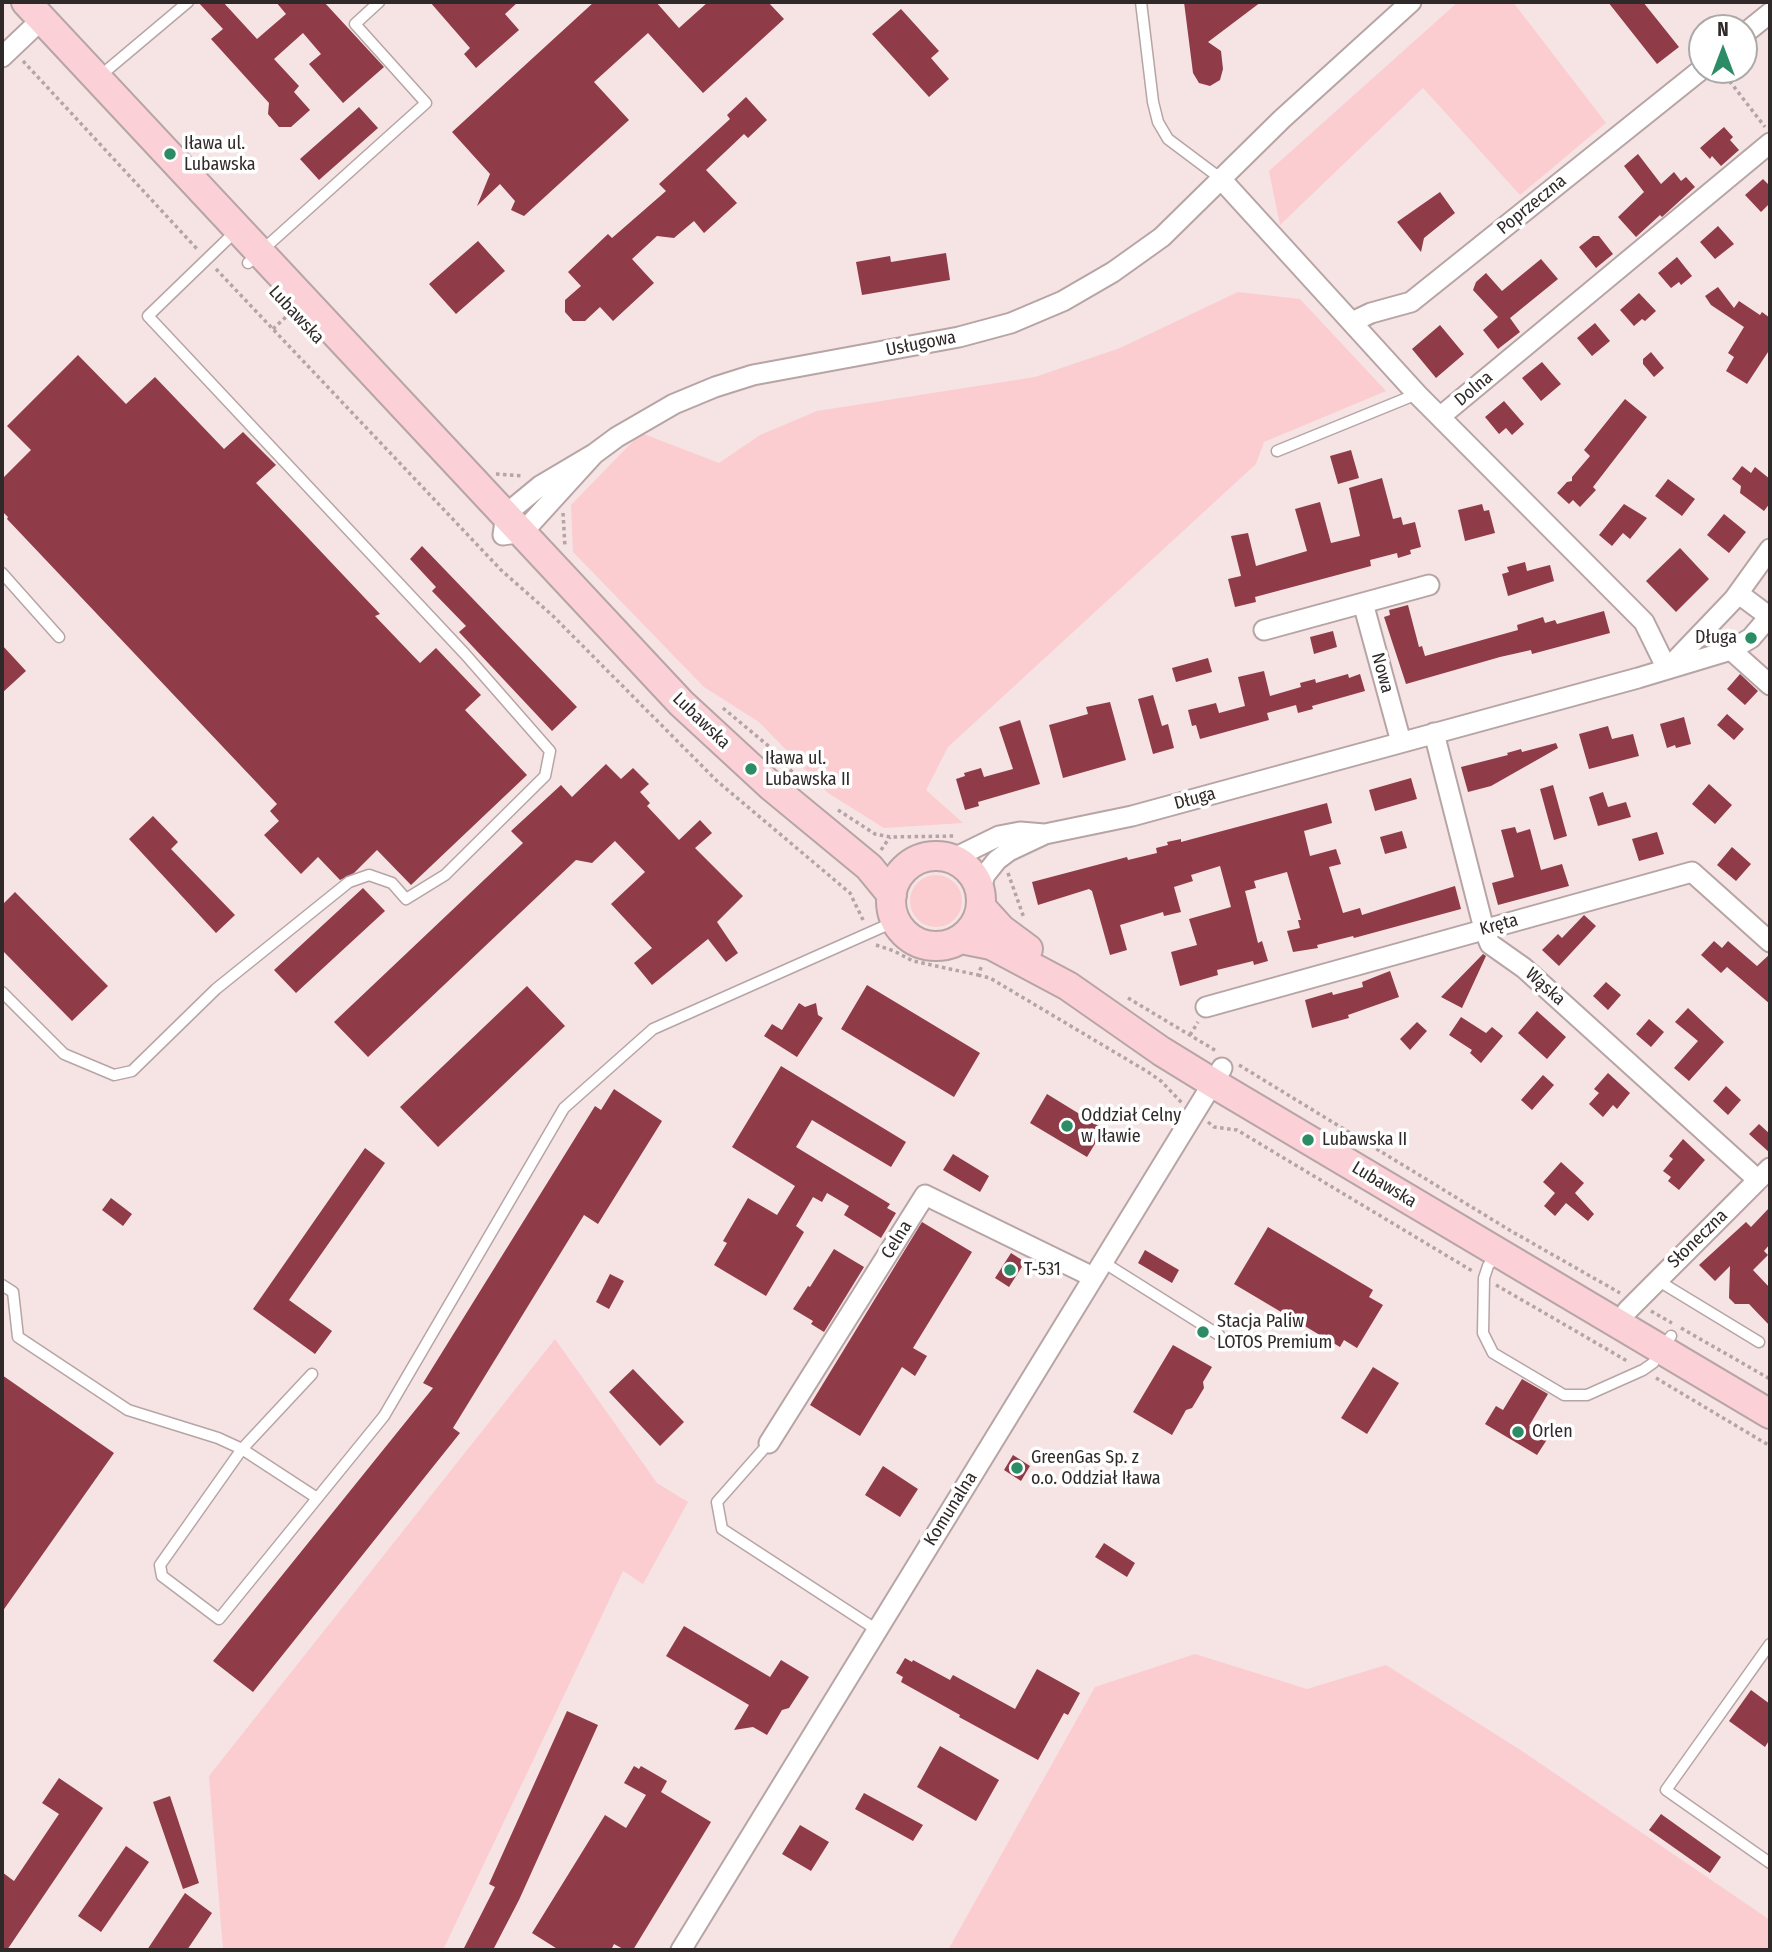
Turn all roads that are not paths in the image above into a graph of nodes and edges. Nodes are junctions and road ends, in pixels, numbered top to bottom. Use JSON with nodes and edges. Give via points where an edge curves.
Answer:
{"nodes":[{"id":1,"x":188,"y":2,"type":"edge"},
{"id":2,"x":379,"y":2,"type":"edge"},
{"id":3,"x":1141,"y":2,"type":"edge"},
{"id":4,"x":1411,"y":2,"type":"edge"},
{"id":5,"x":20,"y":21,"type":"edge"},
{"id":6,"x":97,"y":79,"type":"junction"},
{"id":7,"x":1688,"y":80,"type":"edge"},
{"id":8,"x":1770,"y":143,"type":"edge"},
{"id":9,"x":1220,"y":178,"type":"junction"},
{"id":10,"x":224,"y":243,"type":"junction"},
{"id":11,"x":254,"y":257,"type":"junction"},
{"id":12,"x":1352,"y":322,"type":"junction"},
{"id":13,"x":1418,"y":394,"type":"junction"},
{"id":14,"x":1441,"y":416,"type":"junction"},
{"id":15,"x":1277,"y":451,"type":"dead end"},
{"id":16,"x":511,"y":527,"type":"junction"},
{"id":17,"x":1770,"y":549,"type":"edge"},
{"id":18,"x":2,"y":573,"type":"edge"},
{"id":19,"x":1429,"y":585,"type":"dead end"},
{"id":20,"x":1739,"y":594,"type":"junction"},
{"id":21,"x":1363,"y":603,"type":"junction"},
{"id":22,"x":1770,"y":617,"type":"edge"},
{"id":23,"x":1264,"y":630,"type":"dead end"},
{"id":24,"x":59,"y":637,"type":"dead end"},
{"id":25,"x":1731,"y":650,"type":"junction"},
{"id":26,"x":1667,"y":669,"type":"junction"},
{"id":27,"x":1770,"y":685,"type":"edge"},
{"id":28,"x":1434,"y":733,"type":"junction"},
{"id":29,"x":1401,"y":743,"type":"junction"},
{"id":30,"x":810,"y":817,"type":"junction"},
{"id":31,"x":1045,"y":834,"type":"junction"},
{"id":32,"x":952,"y":859,"type":"junction"},
{"id":33,"x":916,"y":861,"type":"junction"},
{"id":34,"x":980,"y":899,"type":"junction"},
{"id":35,"x":894,"y":908,"type":"junction"},
{"id":36,"x":1484,"y":929,"type":"junction"},
{"id":37,"x":1006,"y":932,"type":"junction"},
{"id":38,"x":961,"y":939,"type":"junction"},
{"id":39,"x":1770,"y":942,"type":"edge"},
{"id":40,"x":2,"y":992,"type":"edge"},
{"id":41,"x":1206,"y":1007,"type":"dead end"},
{"id":42,"x":1224,"y":1068,"type":"junction"},
{"id":43,"x":1764,"y":1174,"type":"edge"},
{"id":44,"x":1505,"y":1251,"type":"junction"},
{"id":45,"x":1098,"y":1269,"type":"junction"},
{"id":46,"x":1657,"y":1279,"type":"junction"},
{"id":47,"x":2,"y":1285,"type":"edge"},
{"id":48,"x":1630,"y":1306,"type":"junction"},
{"id":49,"x":1599,"y":1314,"type":"junction"},
{"id":50,"x":1219,"y":1335,"type":"dead end"},
{"id":51,"x":1759,"y":1342,"type":"dead end"},
{"id":52,"x":1658,"y":1352,"type":"junction"},
{"id":53,"x":312,"y":1374,"type":"dead end"},
{"id":54,"x":1770,"y":1396,"type":"edge"},
{"id":55,"x":1770,"y":1414,"type":"edge"},
{"id":56,"x":769,"y":1443,"type":"joint"},
{"id":57,"x":242,"y":1449,"type":"junction"},
{"id":58,"x":317,"y":1498,"type":"junction"},
{"id":59,"x":877,"y":1630,"type":"junction"},
{"id":60,"x":1770,"y":1644,"type":"edge"},
{"id":61,"x":1770,"y":1863,"type":"edge"},
{"id":62,"x":681,"y":1950,"type":"edge"}],
"edges":[{"from":1,"to":6,"type":"lane"},
{"from":2,"to":11,"type":"lane","via":[[355,24],[426,103]]},
{"from":3,"to":9,"type":"lane","via":[[1158,121],[1168,139]]},
{"from":4,"to":9,"type":"street","name":"Usługowa"},
{"from":5,"to":6,"type":"main road","name":"Lubawska"},
{"from":5,"to":10,"type":"main road","name":"Lubawska"},
{"from":6,"to":10,"type":"main road","name":"Lubawska"},
{"from":7,"to":12,"type":"street","name":"Poprzeczna","via":[[1411,302]]},
{"from":8,"to":14,"type":"street","name":"Dolna"},
{"from":9,"to":12,"type":"street"},
{"from":9,"to":16,"type":"street","name":"Usługowa","via":[[1162,237],[1063,302],[959,337],[797,365],[740,379],[674,404],[540,486]]},
{"from":10,"to":11,"type":"main road","name":"Lubawska"},
{"from":10,"to":40,"type":"lane","via":[[148,316],[466,654],[550,751],[545,776],[445,874],[406,899],[392,883],[369,874],[349,882],[216,989],[132,1071],[114,1075],[64,1054]]},
{"from":11,"to":16,"type":"main road","name":"Lubawska"},
{"from":12,"to":13,"type":"street"},
{"from":13,"to":14,"type":"street"},
{"from":13,"to":15,"type":"lane"},
{"from":14,"to":26,"type":"street","name":"Dolna","via":[[1644,622]]},
{"from":16,"to":30,"type":"main road","name":"Lubawska","via":[[681,703]]},
{"from":17,"to":20,"type":"street"},
{"from":18,"to":24,"type":"lane"},
{"from":19,"to":21,"type":"street"},
{"from":20,"to":22,"type":"street"},
{"from":20,"to":26,"type":"street"},
{"from":21,"to":23,"type":"street"},
{"from":21,"to":29,"type":"street","name":"Nowa"},
{"from":22,"to":25,"type":"street","name":"Długa","via":[[1751,638]]},
{"from":25,"to":26,"type":"street","name":"Długa"},
{"from":25,"to":27,"type":"street"},
{"from":26,"to":28,"type":"street","name":"Długa"},
{"from":28,"to":29,"type":"street","name":"Długa"},
{"from":28,"to":36,"type":"street","name":"Wąska"},
{"from":29,"to":31,"type":"street","name":"Długa","via":[[1132,816]]},
{"from":30,"to":33,"type":"main road","name":"Lubawska","via":[[879,853]]},
{"from":30,"to":35,"type":"main road","name":"Lubawska","via":[[869,867]]},
{"from":31,"to":32,"type":"street","name":"Długa","via":[[999,836]]},
{"from":31,"to":34,"type":"street","name":"Długa","via":[[997,860],[985,874]]},
{"from":32,"to":33,"type":"main road","via":[[940,856]]},
{"from":32,"to":34,"type":"main road","via":[[970,871]]},
{"from":33,"to":35,"type":"main road","via":[[900,875]]},
{"from":34,"to":37,"type":"main road","name":"Lubawska"},
{"from":34,"to":38,"type":"main road","via":[[974,925]]},
{"from":35,"to":38,"type":"main road","via":[[903,931],[924,945]]},
{"from":35,"to":58,"type":"lane","via":[[869,932],[653,1029],[564,1108],[384,1416]]},
{"from":36,"to":39,"type":"street","name":"Kręta","via":[[1692,872]]},
{"from":36,"to":41,"type":"street","name":"Kręta"},
{"from":36,"to":43,"type":"street","name":"Wąska","via":[[1490,944]]},
{"from":37,"to":38,"type":"main road","name":"Lubawska"},
{"from":37,"to":42,"type":"main road","name":"Lubawska","via":[[1068,986],[1161,1051]]},
{"from":42,"to":44,"type":"main road","name":"Lubawska"},
{"from":42,"to":45,"type":"street","name":"Komunalna"},
{"from":42,"to":48,"type":"main road","name":"Lubawska"},
{"from":43,"to":46,"type":"street","name":"Słoneczna"},
{"from":44,"to":49,"type":"main road","name":"Lubawska"},
{"from":44,"to":52,"type":"lane","via":[[1488,1266],[1485,1278],[1483,1334],[1493,1353],[1564,1395],[1587,1395]]},
{"from":45,"to":50,"type":"lane"},
{"from":45,"to":56,"type":"street","name":"Celna","via":[[925,1195]]},
{"from":45,"to":59,"type":"street","name":"Komunalna"},
{"from":46,"to":48,"type":"street","name":"Słoneczna"},
{"from":46,"to":51,"type":"lane"},
{"from":47,"to":57,"type":"lane","via":[[13,1293],[18,1337],[128,1410]]},
{"from":48,"to":49,"type":"main road","via":[[1621,1315]]},
{"from":48,"to":52,"type":"main road","name":"Lubawska"},
{"from":49,"to":52,"type":"main road","name":"Lubawska"},
{"from":52,"to":54,"type":"main road","name":"Lubawska"},
{"from":52,"to":55,"type":"main road","name":"Lubawska"},
{"from":53,"to":57,"type":"lane"},
{"from":56,"to":59,"type":"lane","via":[[717,1502],[722,1529]]},
{"from":57,"to":58,"type":"lane"},
{"from":57,"to":58,"type":"lane","via":[[160,1565],[162,1576],[219,1619]]},
{"from":59,"to":62,"type":"street","name":"Komunalna"},
{"from":60,"to":61,"type":"lane","via":[[1666,1790]]}]}
